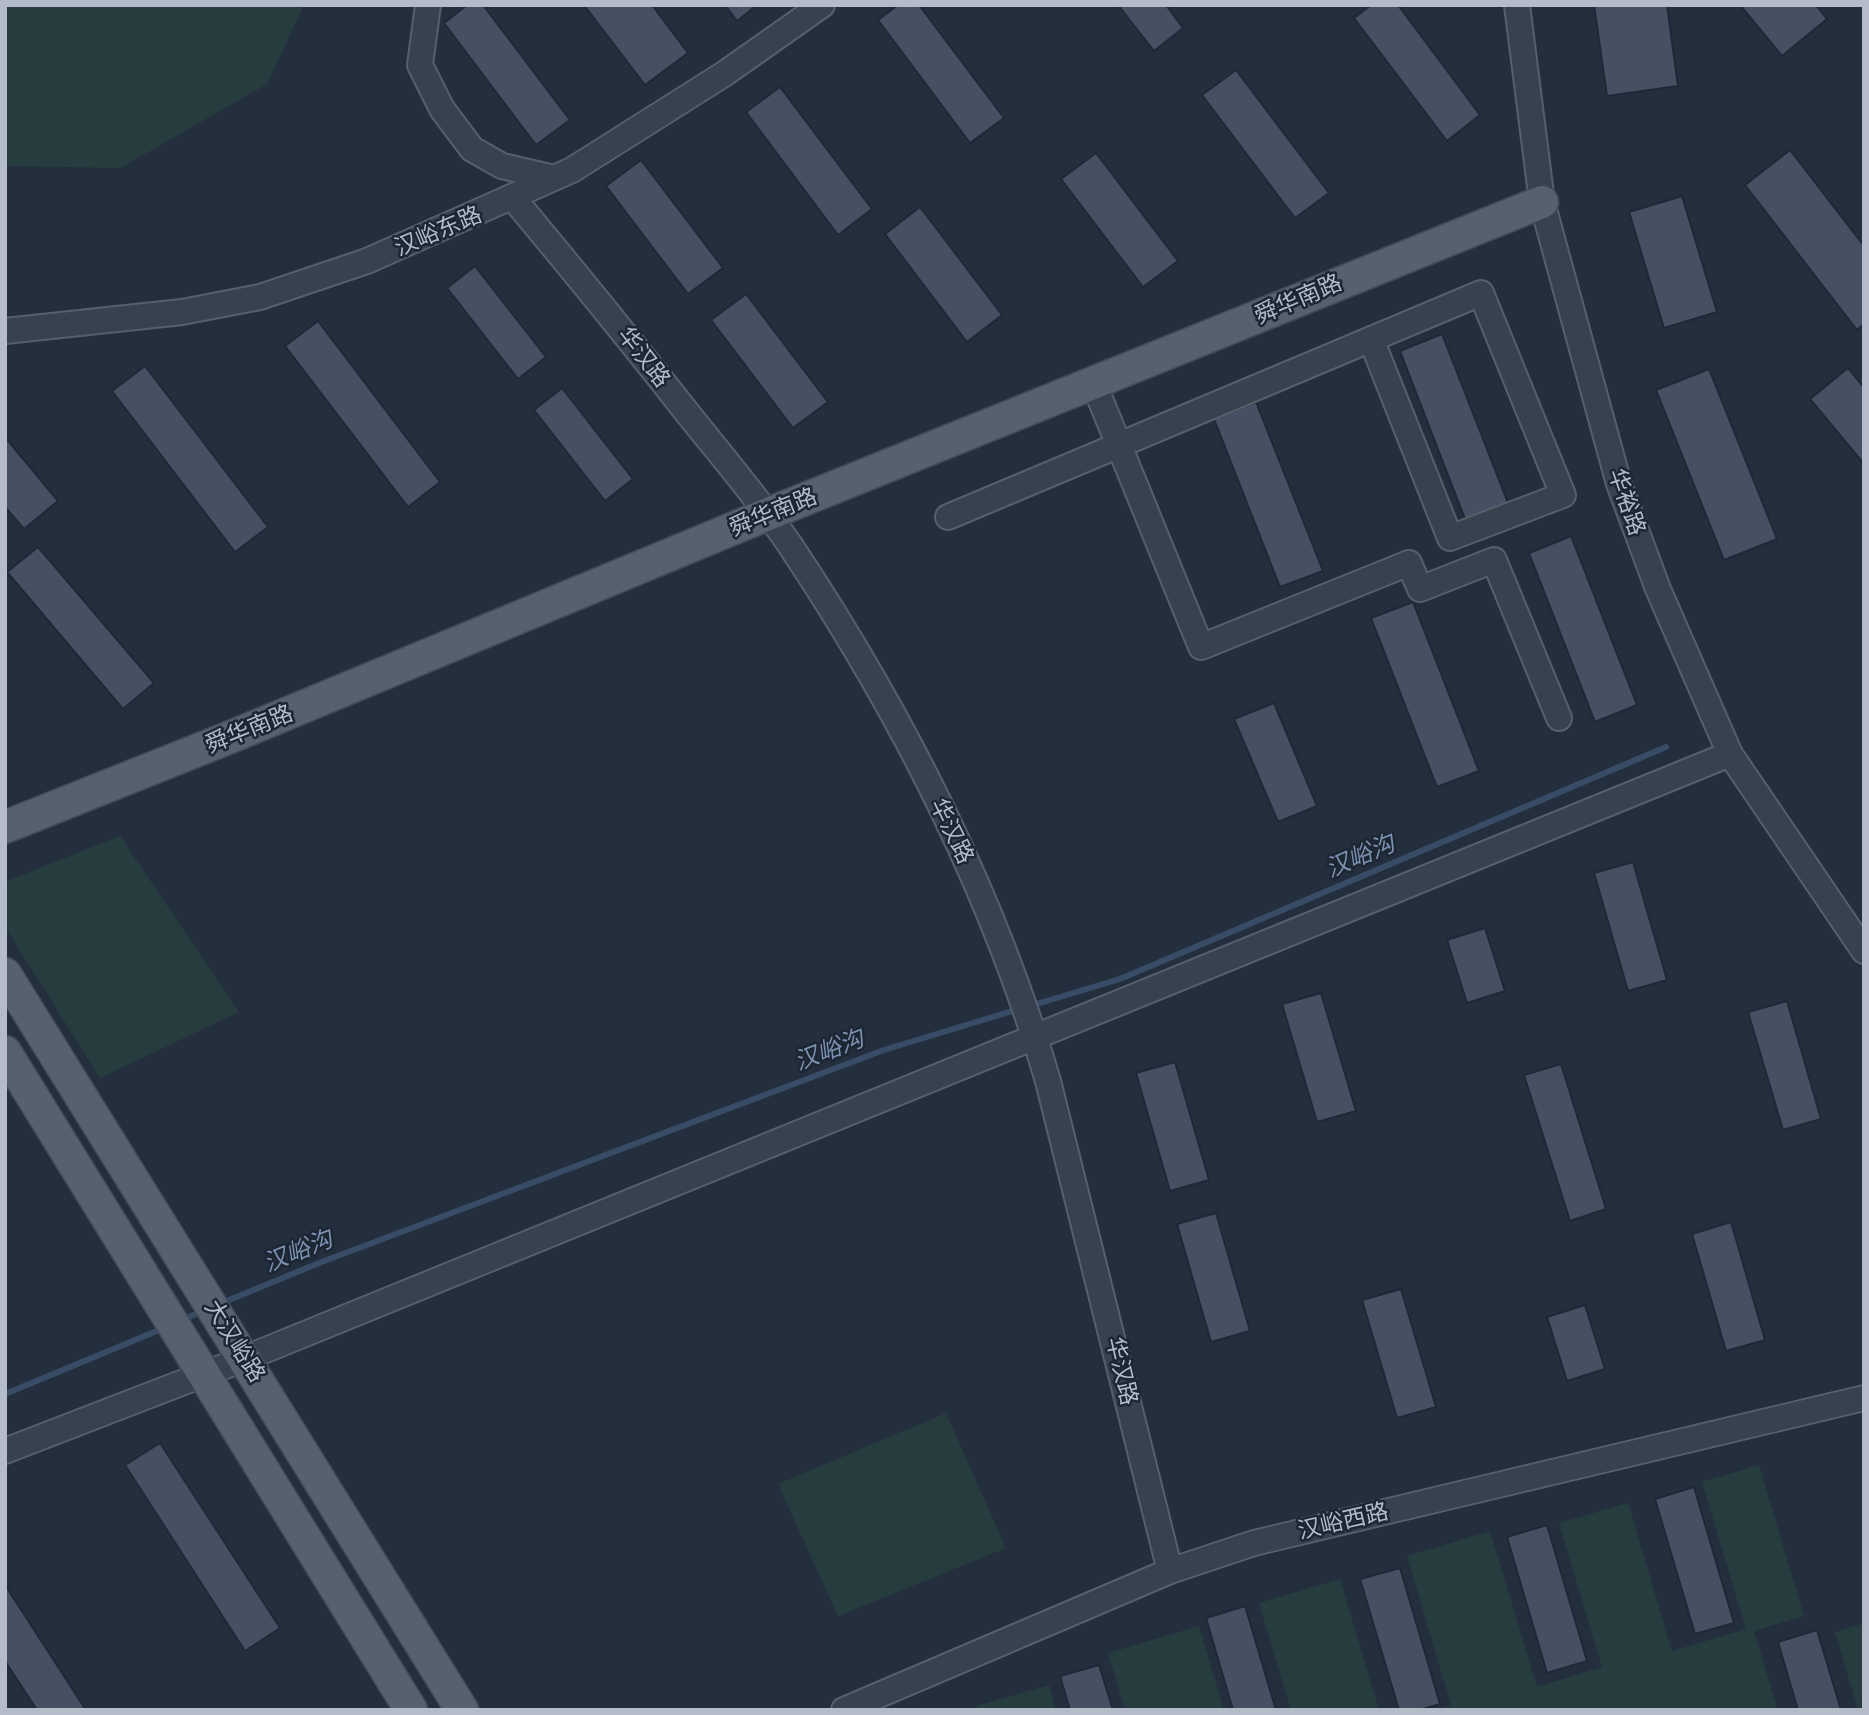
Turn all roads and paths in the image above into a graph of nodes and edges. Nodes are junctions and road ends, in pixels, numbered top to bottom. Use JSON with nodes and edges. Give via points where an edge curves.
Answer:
{"nodes":[{"id":1,"x":428,"y":5,"type":"edge"},
{"id":2,"x":822,"y":5,"type":"edge"},
{"id":3,"x":1517,"y":5,"type":"edge"},
{"id":4,"x":555,"y":178,"type":"junction"},
{"id":5,"x":513,"y":198,"type":"junction"},
{"id":6,"x":1542,"y":202,"type":"junction"},
{"id":7,"x":5,"y":331,"type":"edge"},
{"id":8,"x":1371,"y":339,"type":"junction"},
{"id":9,"x":1094,"y":384,"type":"junction"},
{"id":10,"x":1119,"y":445,"type":"junction"},
{"id":11,"x":768,"y":514,"type":"junction"},
{"id":12,"x":948,"y":517,"type":"dead end"},
{"id":13,"x":1559,"y":718,"type":"dead end"},
{"id":14,"x":1730,"y":754,"type":"junction"},
{"id":15,"x":5,"y":827,"type":"edge"},
{"id":16,"x":1864,"y":951,"type":"edge"},
{"id":17,"x":5,"y":974,"type":"edge"},
{"id":18,"x":1028,"y":1018,"type":"junction"},
{"id":19,"x":5,"y":1052,"type":"edge"},
{"id":20,"x":246,"y":1358,"type":"junction"},
{"id":21,"x":204,"y":1374,"type":"junction"},
{"id":22,"x":1864,"y":1398,"type":"edge"},
{"id":23,"x":5,"y":1451,"type":"edge"},
{"id":24,"x":1170,"y":1571,"type":"junction"},
{"id":25,"x":411,"y":1710,"type":"edge"},
{"id":26,"x":462,"y":1710,"type":"edge"},
{"id":27,"x":844,"y":1710,"type":"edge"}],
"edges":[{"from":1,"to":4,"type":"street","via":[[420,65],[442,109],[472,149],[502,166]]},
{"from":2,"to":4,"type":"street","name":"汉峪东路","via":[[724,74]]},
{"from":3,"to":6,"type":"street","name":"华裕路"},
{"from":4,"to":5,"type":"street","name":"汉峪东路"},
{"from":5,"to":7,"type":"street","name":"汉峪东路","via":[[367,261],[260,297],[182,312]]},
{"from":5,"to":11,"type":"street","name":"华汉路"},
{"from":6,"to":9,"type":"main road","name":"舜华南路"},
{"from":6,"to":14,"type":"street","name":"华裕路","via":[[1619,484],[1658,589]]},
{"from":8,"to":8,"type":"street","via":[[1481,293],[1563,495],[1450,538]]},
{"from":8,"to":10,"type":"street"},
{"from":9,"to":10,"type":"street"},
{"from":9,"to":11,"type":"main road","name":"舜华南路"},
{"from":10,"to":12,"type":"street"},
{"from":10,"to":13,"type":"street","via":[[1201,647],[1409,563],[1420,589],[1494,560]]},
{"from":11,"to":15,"type":"main road","name":"舜华南路"},
{"from":11,"to":18,"type":"street","name":"华汉路","via":[[881,687],[972,873]]},
{"from":14,"to":16,"type":"street","name":"华裕路"},
{"from":14,"to":18,"type":"street"},
{"from":17,"to":20,"type":"main road","name":"大汉峪路"},
{"from":18,"to":20,"type":"street"},
{"from":18,"to":24,"type":"street","name":"华汉路","via":[[1110,1323]]},
{"from":19,"to":21,"type":"main road","name":"大汉峪路"},
{"from":20,"to":21,"type":"street"},
{"from":20,"to":26,"type":"main road","name":"大汉峪路"},
{"from":21,"to":23,"type":"street"},
{"from":21,"to":25,"type":"main road","name":"大汉峪路"},
{"from":22,"to":24,"type":"street","name":"汉峪西路","via":[[1254,1543]]},
{"from":24,"to":27,"type":"street","name":"汉峪西路"}]}
